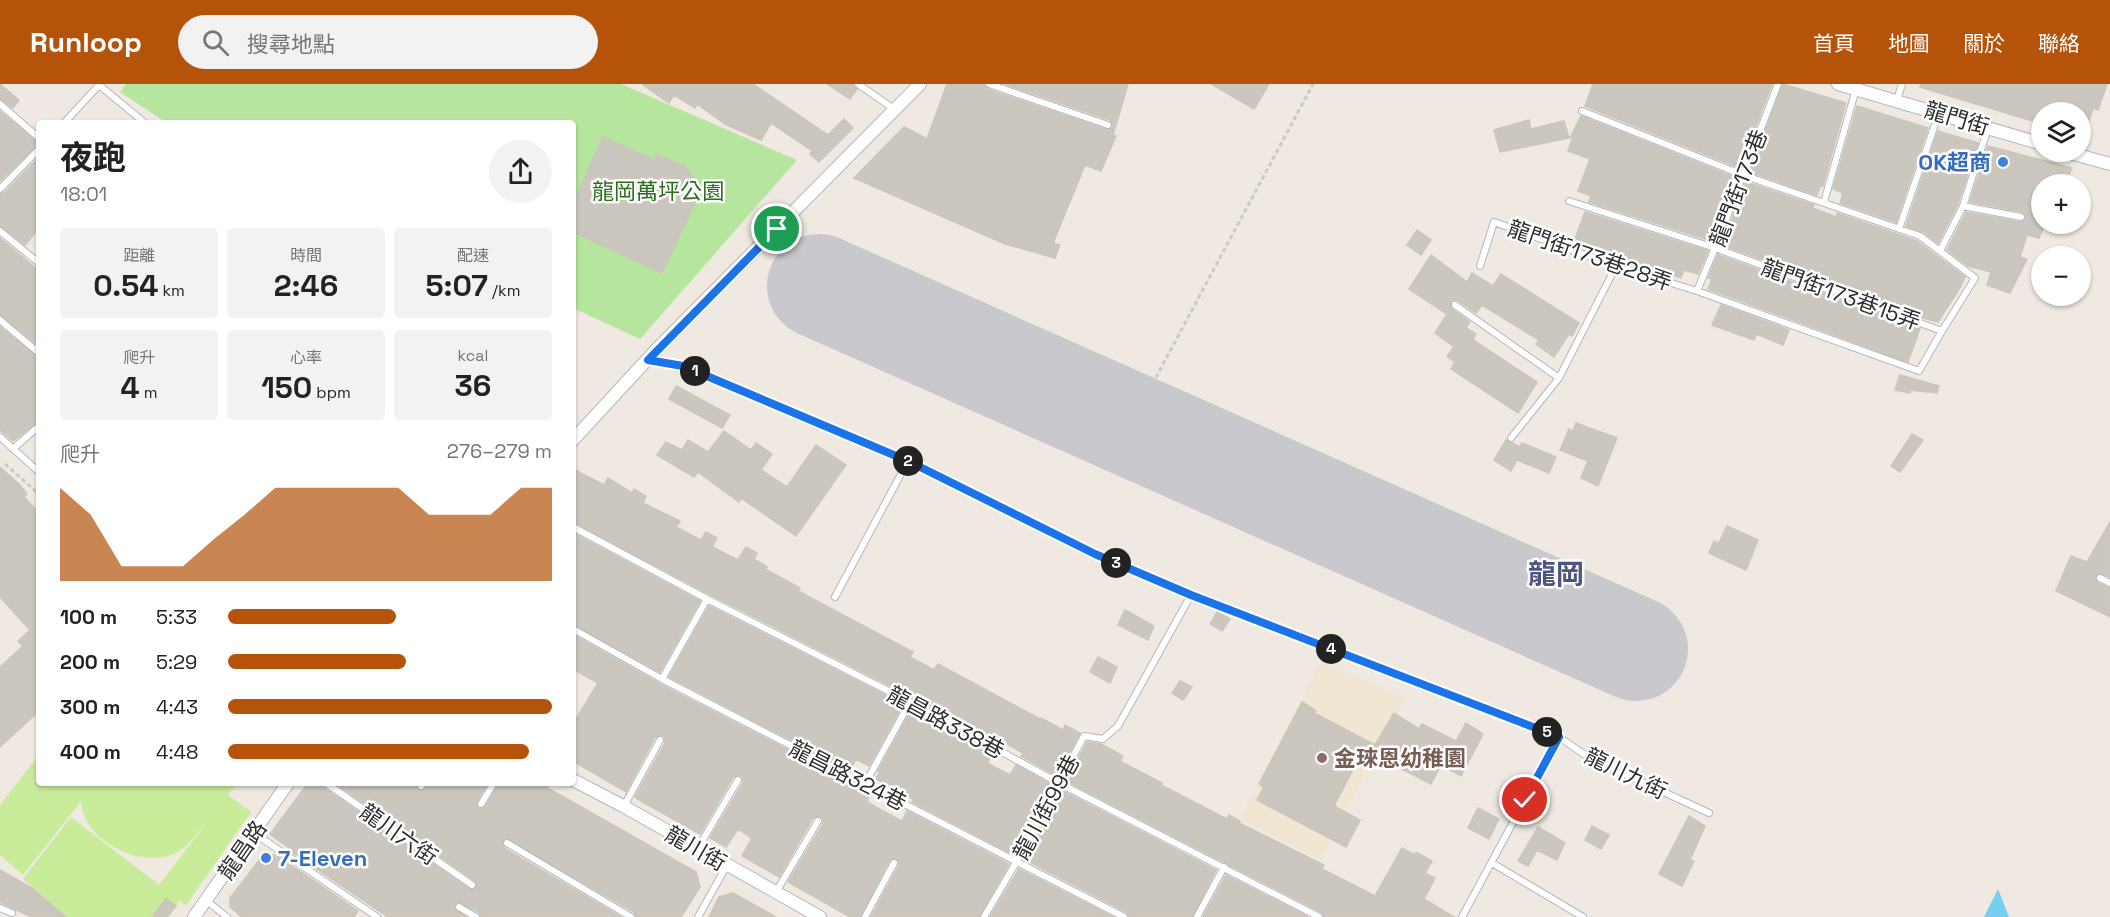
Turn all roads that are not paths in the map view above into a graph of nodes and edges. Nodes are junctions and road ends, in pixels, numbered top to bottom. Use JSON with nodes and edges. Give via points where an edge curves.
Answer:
{"nodes":[{"id":1,"x":858,"y":84,"type":"edge"},
{"id":2,"x":920,"y":84,"type":"edge"},
{"id":3,"x":989,"y":84,"type":"edge"},
{"id":4,"x":1778,"y":84,"type":"edge"},
{"id":5,"x":1838,"y":84,"type":"edge"},
{"id":6,"x":1902,"y":84,"type":"edge"},
{"id":7,"x":100,"y":85,"type":"edge"},
{"id":8,"x":1856,"y":89,"type":"junction"},
{"id":9,"x":1898,"y":100,"type":"junction"},
{"id":10,"x":0,"y":104,"type":"edge"},
{"id":11,"x":895,"y":110,"type":"junction"},
{"id":12,"x":1582,"y":111,"type":"dead end"},
{"id":13,"x":1939,"y":113,"type":"junction"},
{"id":14,"x":67,"y":120,"type":"edge"},
{"id":15,"x":141,"y":120,"type":"edge"},
{"id":16,"x":1108,"y":125,"type":"dead end"},
{"id":17,"x":1988,"y":128,"type":"junction"},
{"id":18,"x":36,"y":135,"type":"edge"},
{"id":19,"x":2031,"y":141,"type":"edge"},
{"id":20,"x":36,"y":152,"type":"edge"},
{"id":21,"x":2091,"y":159,"type":"edge"},
{"id":22,"x":2110,"y":164,"type":"edge"},
{"id":23,"x":1743,"y":175,"type":"junction"},
{"id":24,"x":0,"y":189,"type":"edge"},
{"id":25,"x":1569,"y":201,"type":"dead end"},
{"id":26,"x":1824,"y":202,"type":"junction"},
{"id":27,"x":1963,"y":206,"type":"junction"},
{"id":28,"x":2021,"y":217,"type":"dead end"},
{"id":29,"x":1899,"y":229,"type":"junction"},
{"id":30,"x":0,"y":231,"type":"edge"},
{"id":31,"x":1715,"y":248,"type":"junction"},
{"id":32,"x":1940,"y":251,"type":"junction"},
{"id":33,"x":36,"y":261,"type":"edge"},
{"id":34,"x":1480,"y":266,"type":"dead end"},
{"id":35,"x":1616,"y":266,"type":"junction"},
{"id":36,"x":1697,"y":291,"type":"junction"},
{"id":37,"x":1455,"y":305,"type":"dead end"},
{"id":38,"x":0,"y":320,"type":"edge"},
{"id":39,"x":1941,"y":331,"type":"junction"},
{"id":40,"x":36,"y":350,"type":"edge"},
{"id":41,"x":648,"y":360,"type":"junction"},
{"id":42,"x":1559,"y":378,"type":"junction"},
{"id":43,"x":36,"y":429,"type":"edge"},
{"id":44,"x":576,"y":437,"type":"edge"},
{"id":45,"x":0,"y":438,"type":"edge"},
{"id":46,"x":1511,"y":438,"type":"dead end"},
{"id":47,"x":14,"y":448,"type":"junction"},
{"id":48,"x":908,"y":461,"type":"junction"},
{"id":49,"x":36,"y":469,"type":"edge"},
{"id":50,"x":576,"y":529,"type":"edge"},
{"id":51,"x":2100,"y":578,"type":"dead end"},
{"id":52,"x":2110,"y":583,"type":"edge"},
{"id":53,"x":1191,"y":595,"type":"junction"},
{"id":54,"x":835,"y":597,"type":"dead end"},
{"id":55,"x":707,"y":599,"type":"junction"},
{"id":56,"x":576,"y":631,"type":"edge"},
{"id":57,"x":662,"y":679,"type":"junction"},
{"id":58,"x":910,"y":702,"type":"junction"},
{"id":59,"x":1559,"y":737,"type":"junction"},
{"id":60,"x":660,"y":740,"type":"dead end"},
{"id":61,"x":738,"y":780,"type":"dead end"},
{"id":62,"x":576,"y":782,"type":"edge"},
{"id":63,"x":1059,"y":783,"type":"junction"},
{"id":64,"x":865,"y":784,"type":"junction"},
{"id":65,"x":286,"y":786,"type":"edge"},
{"id":66,"x":330,"y":786,"type":"edge"},
{"id":67,"x":492,"y":786,"type":"edge"},
{"id":68,"x":481,"y":804,"type":"dead end"},
{"id":69,"x":623,"y":806,"type":"junction"},
{"id":70,"x":1709,"y":813,"type":"dead end"},
{"id":71,"x":818,"y":821,"type":"dead end"},
{"id":72,"x":254,"y":833,"type":"junction"},
{"id":73,"x":507,"y":843,"type":"dead end"},
{"id":74,"x":698,"y":849,"type":"junction"},
{"id":75,"x":1017,"y":861,"type":"junction"},
{"id":76,"x":894,"y":863,"type":"dead end"},
{"id":77,"x":1492,"y":863,"type":"junction"},
{"id":78,"x":727,"y":866,"type":"junction"},
{"id":79,"x":1224,"y":867,"type":"junction"},
{"id":80,"x":472,"y":885,"type":"dead end"},
{"id":81,"x":776,"y":893,"type":"junction"},
{"id":82,"x":207,"y":901,"type":"junction"},
{"id":83,"x":459,"y":907,"type":"dead end"},
{"id":84,"x":0,"y":908,"type":"edge"},
{"id":85,"x":12,"y":913,"type":"dead end"},
{"id":86,"x":194,"y":917,"type":"edge"},
{"id":87,"x":227,"y":917,"type":"edge"},
{"id":88,"x":377,"y":917,"type":"edge"},
{"id":89,"x":476,"y":917,"type":"edge"},
{"id":90,"x":631,"y":917,"type":"edge"},
{"id":91,"x":698,"y":917,"type":"edge"},
{"id":92,"x":819,"y":917,"type":"edge"},
{"id":93,"x":865,"y":917,"type":"edge"},
{"id":94,"x":984,"y":917,"type":"edge"},
{"id":95,"x":1124,"y":917,"type":"edge"},
{"id":96,"x":1197,"y":917,"type":"edge"},
{"id":97,"x":1319,"y":917,"type":"edge"},
{"id":98,"x":1462,"y":917,"type":"edge"},
{"id":99,"x":1583,"y":917,"type":"edge"}],
"edges":[{"from":1,"to":11,"type":"lane"},
{"from":2,"to":11,"type":"street"},
{"from":3,"to":16,"type":"lane"},
{"from":4,"to":23,"type":"lane","name":"龍門街173巷"},
{"from":5,"to":8,"type":"street","name":"龍門街"},
{"from":6,"to":9,"type":"lane"},
{"from":7,"to":14,"type":"lane"},
{"from":7,"to":15,"type":"lane"},
{"from":8,"to":9,"type":"street","name":"龍門街"},
{"from":8,"to":26,"type":"lane"},
{"from":9,"to":13,"type":"street","name":"龍門街"},
{"from":10,"to":18,"type":"lane"},
{"from":11,"to":41,"type":"street"},
{"from":12,"to":23,"type":"lane"},
{"from":13,"to":17,"type":"street","name":"龍門街"},
{"from":13,"to":29,"type":"lane"},
{"from":17,"to":19,"type":"street","name":"龍門街"},
{"from":17,"to":27,"type":"lane"},
{"from":20,"to":24,"type":"lane"},
{"from":21,"to":22,"type":"street"},
{"from":23,"to":26,"type":"lane"},
{"from":23,"to":31,"type":"lane","name":"龍門街173巷"},
{"from":25,"to":31,"type":"lane","name":"龍門街173巷15弄"},
{"from":26,"to":29,"type":"lane"},
{"from":27,"to":28,"type":"lane"},
{"from":27,"to":32,"type":"lane"},
{"from":29,"to":32,"type":"lane","via":[[1920,236]]},
{"from":30,"to":33,"type":"lane"},
{"from":31,"to":36,"type":"lane","name":"龍門街173巷"},
{"from":31,"to":39,"type":"lane","name":"龍門街173巷15弄"},
{"from":32,"to":39,"type":"lane","name":"龍門街173巷15弄","via":[[1976,278]]},
{"from":34,"to":35,"type":"lane","name":"龍門街173巷28弄","via":[[1494,222]]},
{"from":35,"to":36,"type":"lane","name":"龍門街173巷28弄"},
{"from":35,"to":42,"type":"lane"},
{"from":36,"to":39,"type":"lane","name":"龍門街173巷28弄","via":[[1919,371]]},
{"from":37,"to":42,"type":"lane"},
{"from":38,"to":40,"type":"lane"},
{"from":41,"to":44,"type":"street"},
{"from":41,"to":48,"type":"lane","name":"龍川九街","via":[[683,366]]},
{"from":42,"to":46,"type":"lane"},
{"from":43,"to":47,"type":"lane"},
{"from":45,"to":47,"type":"lane"},
{"from":47,"to":49,"type":"lane"},
{"from":48,"to":53,"type":"lane","name":"龍川九街","via":[[1095,554]]},
{"from":48,"to":54,"type":"lane"},
{"from":50,"to":55,"type":"lane","name":"龍昌路338巷"},
{"from":51,"to":52,"type":"lane"},
{"from":53,"to":59,"type":"lane","name":"龍川九街"},
{"from":53,"to":63,"type":"lane","name":"龍川街99巷","via":[[1118,726],[1103,739],[1084,736]]},
{"from":55,"to":57,"type":"lane"},
{"from":55,"to":58,"type":"lane","name":"龍昌路338巷"},
{"from":56,"to":57,"type":"lane","name":"龍昌路324巷"},
{"from":57,"to":64,"type":"lane","name":"龍昌路324巷"},
{"from":58,"to":63,"type":"lane","name":"龍昌路338巷"},
{"from":58,"to":64,"type":"lane"},
{"from":59,"to":70,"type":"lane","name":"龍川九街","via":[[1588,757]]},
{"from":59,"to":77,"type":"lane"},
{"from":60,"to":69,"type":"lane"},
{"from":61,"to":74,"type":"lane"},
{"from":62,"to":69,"type":"street","name":"龍川街"},
{"from":63,"to":75,"type":"lane","name":"龍川街99巷"},
{"from":63,"to":79,"type":"lane","name":"龍昌路338巷"},
{"from":64,"to":75,"type":"lane","name":"龍昌路324巷"},
{"from":65,"to":72,"type":"street","name":"龍昌路"},
{"from":66,"to":80,"type":"lane","name":"龍川六街"},
{"from":67,"to":68,"type":"lane"},
{"from":69,"to":74,"type":"street","name":"龍川街"},
{"from":71,"to":81,"type":"lane"},
{"from":72,"to":82,"type":"street","name":"龍昌路"},
{"from":72,"to":88,"type":"lane"},
{"from":73,"to":90,"type":"lane"},
{"from":74,"to":78,"type":"street","name":"龍川街"},
{"from":75,"to":94,"type":"lane","name":"龍川街99巷"},
{"from":75,"to":95,"type":"lane","name":"龍昌路324巷"},
{"from":76,"to":93,"type":"lane"},
{"from":77,"to":98,"type":"lane"},
{"from":77,"to":99,"type":"lane"},
{"from":78,"to":81,"type":"street","name":"龍川街"},
{"from":78,"to":91,"type":"lane"},
{"from":79,"to":96,"type":"lane"},
{"from":79,"to":97,"type":"lane","name":"龍昌路338巷"},
{"from":81,"to":92,"type":"street","name":"龍川街"},
{"from":82,"to":86,"type":"street","name":"龍昌路"},
{"from":82,"to":87,"type":"lane"},
{"from":83,"to":89,"type":"lane"},
{"from":84,"to":85,"type":"lane"}]}
